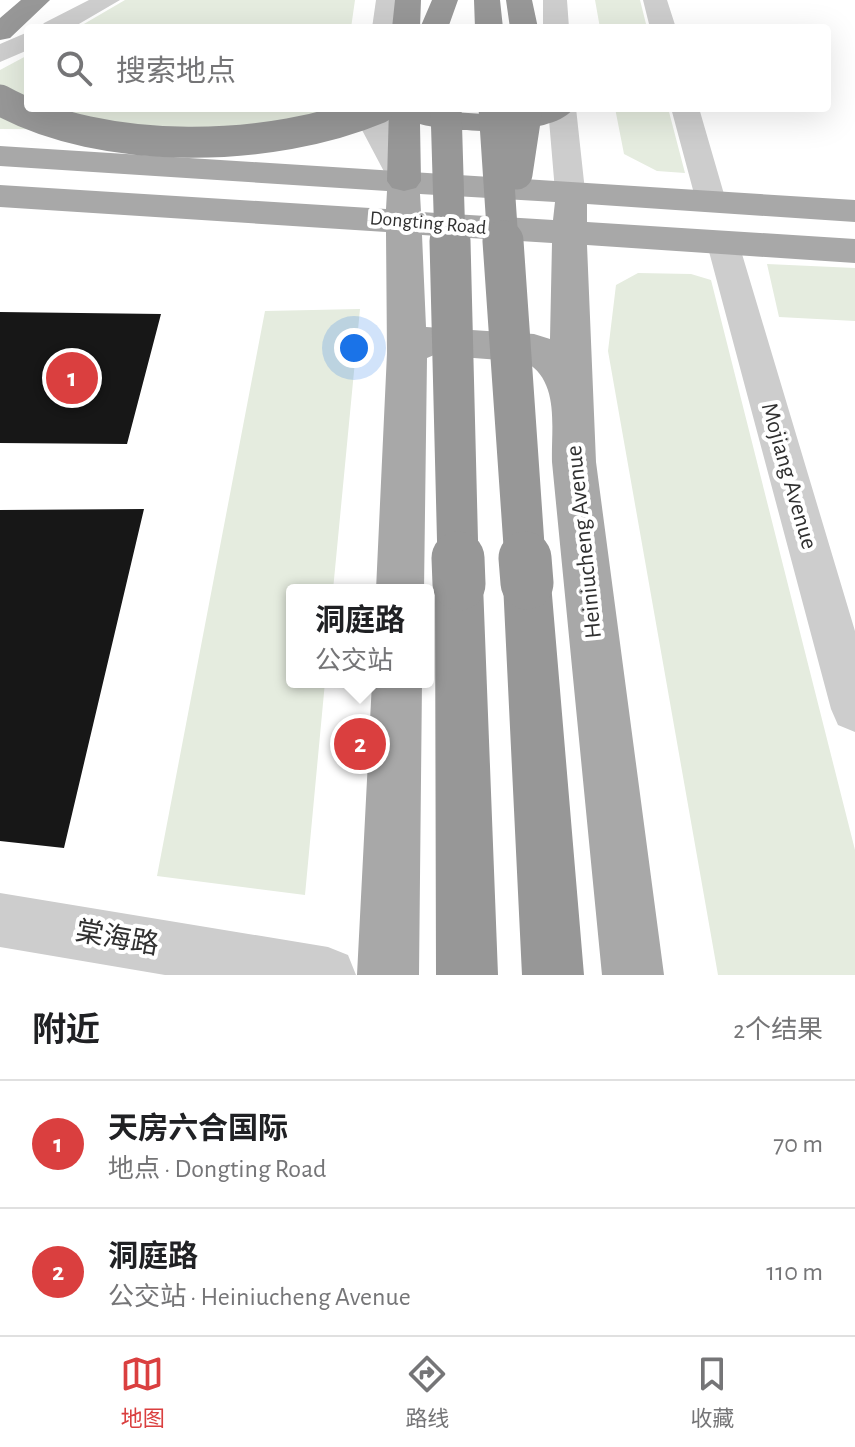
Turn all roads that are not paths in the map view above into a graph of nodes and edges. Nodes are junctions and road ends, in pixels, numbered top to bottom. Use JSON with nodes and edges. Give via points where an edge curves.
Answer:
{"nodes":[{"id":1,"x":12,"y":0,"type":"edge"},
{"id":2,"x":37,"y":0,"type":"edge"},
{"id":3,"x":108,"y":0,"type":"edge"},
{"id":4,"x":388,"y":0,"type":"edge"},
{"id":5,"x":408,"y":0,"type":"edge"},
{"id":6,"x":445,"y":0,"type":"edge"},
{"id":7,"x":487,"y":0,"type":"edge"},
{"id":8,"x":555,"y":0,"type":"edge"},
{"id":9,"x":655,"y":0,"type":"edge"},
{"id":10,"x":0,"y":6,"type":"edge"},
{"id":11,"x":61,"y":24,"type":"edge"},
{"id":12,"x":385,"y":24,"type":"edge"},
{"id":13,"x":406,"y":24,"type":"edge"},
{"id":14,"x":436,"y":24,"type":"edge"},
{"id":15,"x":446,"y":24,"type":"edge"},
{"id":16,"x":489,"y":24,"type":"edge"},
{"id":17,"x":556,"y":24,"type":"edge"},
{"id":18,"x":662,"y":24,"type":"edge"},
{"id":19,"x":0,"y":32,"type":"edge"},
{"id":20,"x":24,"y":42,"type":"edge"},
{"id":21,"x":0,"y":54,"type":"edge"},
{"id":22,"x":0,"y":100,"type":"edge"},
{"id":23,"x":370,"y":112,"type":"edge"},
{"id":24,"x":378,"y":112,"type":"edge"},
{"id":25,"x":404,"y":112,"type":"edge"},
{"id":26,"x":421,"y":112,"type":"edge"},
{"id":27,"x":446,"y":112,"type":"edge"},
{"id":28,"x":494,"y":112,"type":"edge"},
{"id":29,"x":526,"y":112,"type":"edge"},
{"id":30,"x":551,"y":112,"type":"edge"},
{"id":31,"x":561,"y":112,"type":"edge"},
{"id":32,"x":686,"y":112,"type":"edge"},
{"id":33,"x":3,"y":156,"type":"edge"},
{"id":34,"x":404,"y":181,"type":"junction"},
{"id":35,"x":0,"y":196,"type":"edge"},
{"id":36,"x":711,"y":201,"type":"junction"},
{"id":37,"x":855,"y":211,"type":"edge"},
{"id":38,"x":570,"y":212,"type":"junction"},
{"id":39,"x":402,"y":221,"type":"junction"},
{"id":40,"x":723,"y":244,"type":"junction"},
{"id":41,"x":506,"y":248,"type":"junction"},
{"id":42,"x":855,"y":251,"type":"edge"},
{"id":43,"x":407,"y":353,"type":"junction"},
{"id":44,"x":570,"y":385,"type":"junction"},
{"id":45,"x":400,"y":584,"type":"edge"},
{"id":46,"x":397,"y":688,"type":"edge"},
{"id":47,"x":855,"y":709,"type":"edge"},
{"id":48,"x":0,"y":920,"type":"edge"},
{"id":49,"x":328,"y":975,"type":"edge"},
{"id":50,"x":388,"y":975,"type":"edge"},
{"id":51,"x":467,"y":975,"type":"edge"},
{"id":52,"x":553,"y":975,"type":"edge"},
{"id":53,"x":633,"y":975,"type":"edge"}],
"edges":[{"from":1,"to":10,"type":"highway"},
{"from":2,"to":19,"type":"highway"},
{"from":3,"to":11,"type":"street"},
{"from":4,"to":12,"type":"street"},
{"from":5,"to":13,"type":"highway"},
{"from":6,"to":14,"type":"highway"},
{"from":6,"to":15,"type":"highway"},
{"from":7,"to":16,"type":"highway"},
{"from":8,"to":17,"type":"street"},
{"from":9,"to":18,"type":"street"},
{"from":20,"to":21,"type":"street"},
{"from":22,"to":23,"type":"highway","bridge":true,"via":[[47,125],[209,139],[298,135]]},
{"from":24,"to":34,"type":"street","via":[[376,130]]},
{"from":25,"to":34,"type":"highway"},
{"from":26,"to":30,"type":"highway","via":[[465,123]]},
{"from":27,"to":51,"type":"highway","bridge":true},
{"from":28,"to":41,"type":"highway","bridge":true},
{"from":29,"to":41,"type":"highway","bridge":true},
{"from":31,"to":38,"type":"street","name":"Heiniucheng Avenue"},
{"from":32,"to":36,"type":"street"},
{"from":33,"to":34,"type":"main road","name":"Dongting Road"},
{"from":34,"to":38,"type":"main road","name":"Dongting Road"},
{"from":34,"to":39,"type":"main road"},
{"from":35,"to":39,"type":"main road","name":"Dongting Road"},
{"from":36,"to":37,"type":"main road","name":"Dongting Road"},
{"from":36,"to":38,"type":"main road","name":"Dongting Road"},
{"from":38,"to":39,"type":"main road","name":"Dongting Road"},
{"from":38,"to":40,"type":"main road","name":"Dongting Road"},
{"from":38,"to":44,"type":"main road","name":"Heiniucheng Avenue"},
{"from":39,"to":43,"type":"main road"},
{"from":40,"to":42,"type":"main road","name":"Dongting Road"},
{"from":40,"to":47,"type":"street","name":"Mojiang Avenue"},
{"from":41,"to":52,"type":"highway","bridge":true},
{"from":43,"to":44,"type":"main road","via":[[428,340],[534,348],[551,358]]},
{"from":43,"to":45,"type":"main road"},
{"from":44,"to":53,"type":"main road","name":"Heiniucheng Avenue","via":[[574,462]]},
{"from":46,"to":50,"type":"main road"},
{"from":48,"to":49,"type":"street","name":"棠海路"}]}
